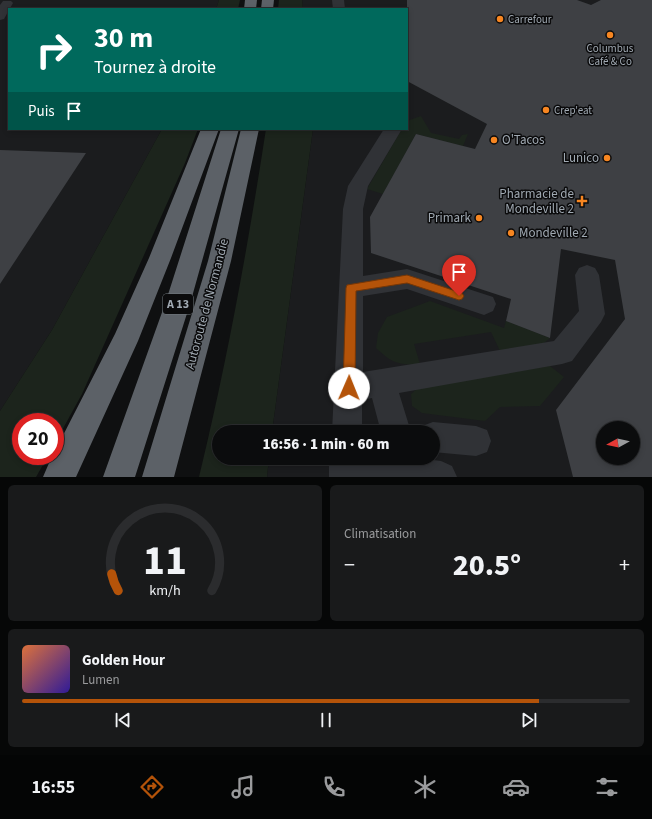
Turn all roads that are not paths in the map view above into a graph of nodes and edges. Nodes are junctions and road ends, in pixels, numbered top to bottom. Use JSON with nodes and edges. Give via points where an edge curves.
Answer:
{"nodes":[{"id":1,"x":7,"y":3,"type":"dead end"},
{"id":2,"x":0,"y":16,"type":"edge"},
{"id":3,"x":210,"y":130,"type":"edge"},
{"id":4,"x":230,"y":130,"type":"edge"},
{"id":5,"x":250,"y":130,"type":"edge"},
{"id":6,"x":392,"y":130,"type":"edge"},
{"id":7,"x":587,"y":274,"type":"dead end"},
{"id":8,"x":351,"y":288,"type":"junction"},
{"id":9,"x":484,"y":304,"type":"dead end"},
{"id":10,"x":382,"y":382,"type":"junction"},
{"id":11,"x":350,"y":417,"type":"edge"},
{"id":12,"x":394,"y":425,"type":"edge"},
{"id":13,"x":440,"y":438,"type":"edge"},
{"id":14,"x":476,"y":441,"type":"dead end"},
{"id":15,"x":346,"y":465,"type":"edge"},
{"id":16,"x":376,"y":468,"type":"edge"},
{"id":17,"x":59,"y":477,"type":"edge"},
{"id":18,"x":119,"y":477,"type":"edge"},
{"id":19,"x":158,"y":477,"type":"edge"},
{"id":20,"x":345,"y":477,"type":"edge"},
{"id":21,"x":441,"y":477,"type":"edge"}],
"edges":[{"from":1,"to":2,"type":"lane"},
{"from":3,"to":17,"type":"highway","via":[[126,341]]},
{"from":4,"to":18,"type":"highway","number":"A 13","via":[[173,320]]},
{"from":5,"to":19,"type":"highway","name":"Autoroute de Normandie","number":"A 13","via":[[202,326]]},
{"from":6,"to":8,"type":"lane","via":[[358,186],[353,209]]},
{"from":7,"to":10,"type":"lane","via":[[592,314],[562,352]]},
{"from":8,"to":9,"type":"lane","via":[[407,279]]},
{"from":8,"to":11,"type":"lane"},
{"from":10,"to":11,"type":"lane"},
{"from":10,"to":12,"type":"lane"},
{"from":13,"to":14,"type":"lane"},
{"from":15,"to":20,"type":"lane"},
{"from":16,"to":21,"type":"lane"}]}
